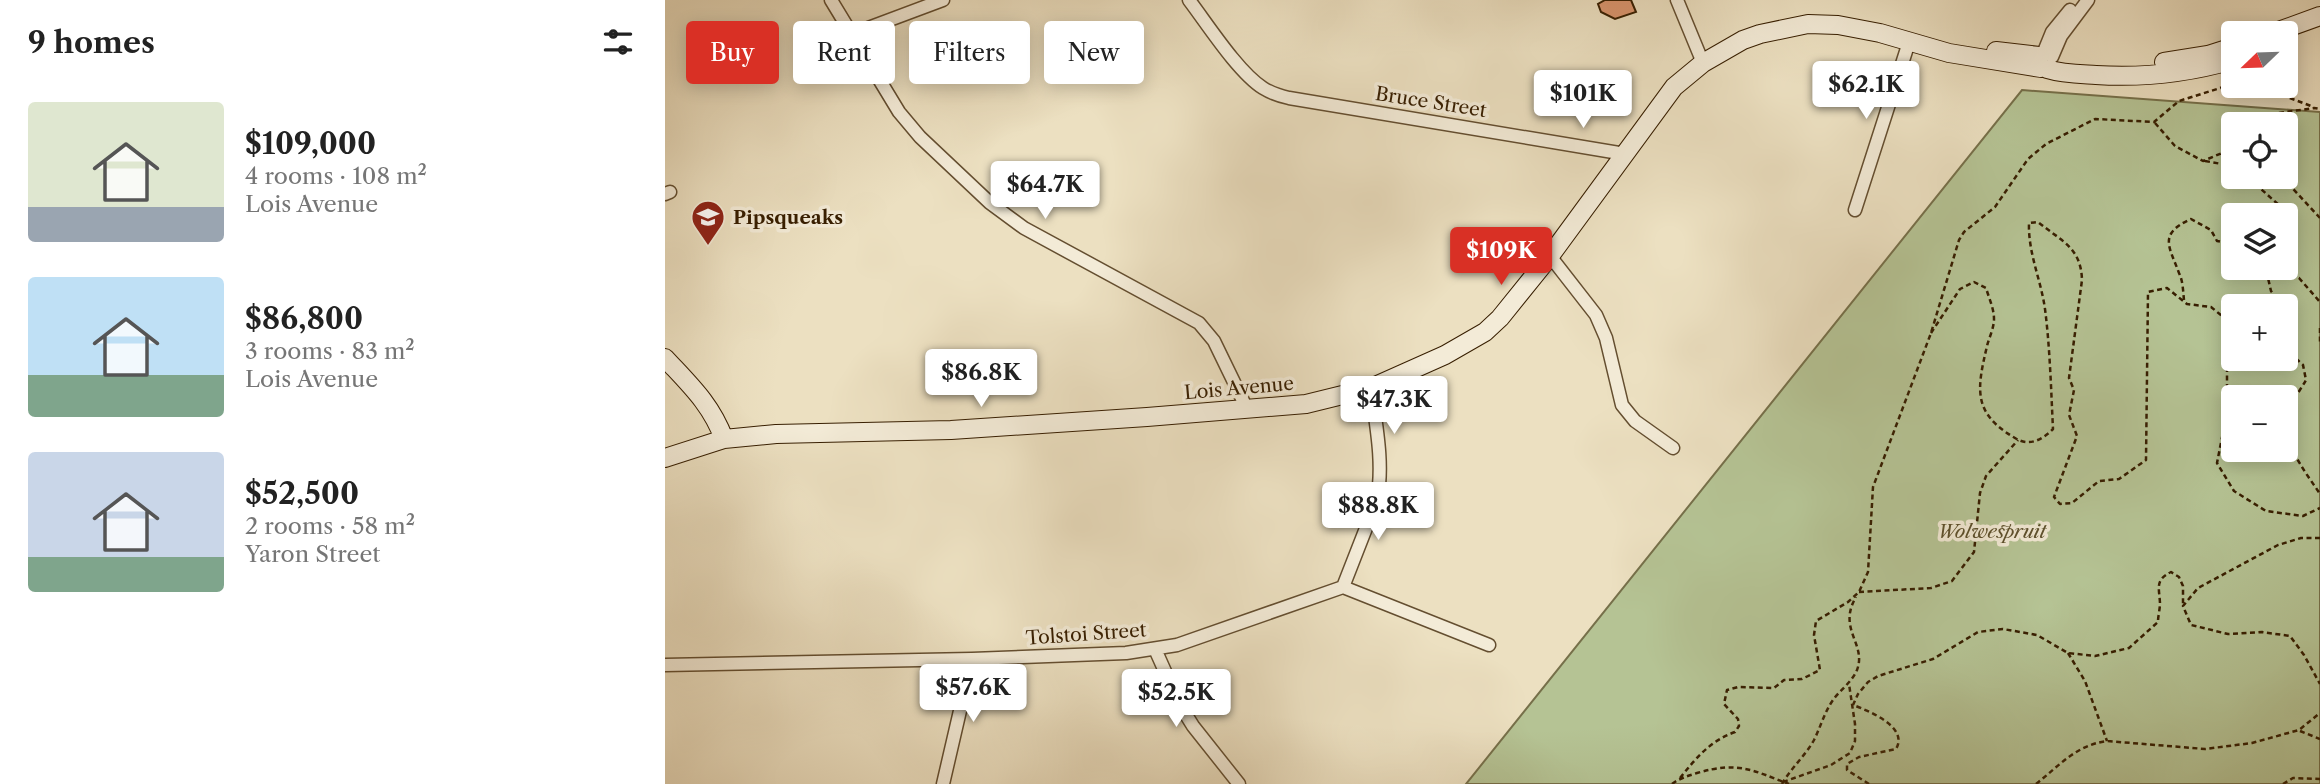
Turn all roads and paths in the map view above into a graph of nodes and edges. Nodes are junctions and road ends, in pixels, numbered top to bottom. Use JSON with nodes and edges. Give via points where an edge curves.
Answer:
{"nodes":[{"id":1,"x":831,"y":0,"type":"edge"},
{"id":2,"x":943,"y":0,"type":"edge"},
{"id":3,"x":1189,"y":0,"type":"edge"},
{"id":4,"x":1677,"y":0,"type":"edge"},
{"id":5,"x":2079,"y":0,"type":"edge"},
{"id":6,"x":2088,"y":0,"type":"edge"},
{"id":7,"x":2320,"y":16,"type":"edge"},
{"id":8,"x":844,"y":21,"type":"edge"},
{"id":9,"x":885,"y":21,"type":"edge"},
{"id":10,"x":2298,"y":24,"type":"edge"},
{"id":11,"x":2320,"y":29,"type":"edge"},
{"id":12,"x":2298,"y":37,"type":"edge"},
{"id":13,"x":1912,"y":42,"type":"junction"},
{"id":14,"x":2221,"y":51,"type":"edge"},
{"id":15,"x":2046,"y":60,"type":"junction"},
{"id":16,"x":1703,"y":63,"type":"junction"},
{"id":17,"x":2221,"y":63,"type":"edge"},
{"id":18,"x":882,"y":84,"type":"edge"},
{"id":19,"x":2221,"y":88,"type":"edge"},
{"id":20,"x":2289,"y":98,"type":"edge"},
{"id":21,"x":2314,"y":108,"type":"junction"},
{"id":22,"x":2320,"y":109,"type":"edge"},
{"id":23,"x":2286,"y":112,"type":"edge"},
{"id":24,"x":2154,"y":122,"type":"junction"},
{"id":25,"x":2221,"y":153,"type":"edge"},
{"id":26,"x":1625,"y":154,"type":"junction"},
{"id":27,"x":2203,"y":161,"type":"junction"},
{"id":28,"x":2221,"y":164,"type":"edge"},
{"id":29,"x":2261,"y":189,"type":"edge"},
{"id":30,"x":2292,"y":189,"type":"edge"},
{"id":31,"x":2277,"y":203,"type":"edge"},
{"id":32,"x":1855,"y":210,"type":"dead end"},
{"id":33,"x":2320,"y":218,"type":"edge"},
{"id":34,"x":2221,"y":242,"type":"edge"},
{"id":35,"x":1550,"y":256,"type":"junction"},
{"id":36,"x":2273,"y":294,"type":"edge"},
{"id":37,"x":2185,"y":302,"type":"junction"},
{"id":38,"x":2320,"y":302,"type":"edge"},
{"id":39,"x":2320,"y":328,"type":"edge"},
{"id":40,"x":1931,"y":333,"type":"junction"},
{"id":41,"x":2320,"y":345,"type":"edge"},
{"id":42,"x":665,"y":358,"type":"edge"},
{"id":43,"x":2298,"y":360,"type":"edge"},
{"id":44,"x":1371,"y":388,"type":"junction"},
{"id":45,"x":1247,"y":409,"type":"junction"},
{"id":46,"x":724,"y":439,"type":"junction"},
{"id":47,"x":2018,"y":440,"type":"junction"},
{"id":48,"x":1673,"y":448,"type":"dead end"},
{"id":49,"x":665,"y":458,"type":"edge"},
{"id":50,"x":2320,"y":494,"type":"edge"},
{"id":51,"x":2320,"y":508,"type":"edge"},
{"id":52,"x":2320,"y":538,"type":"edge"},
{"id":53,"x":1343,"y":587,"type":"junction"},
{"id":54,"x":1859,"y":592,"type":"junction"},
{"id":55,"x":2183,"y":606,"type":"junction"},
{"id":56,"x":1489,"y":645,"type":"dead end"},
{"id":57,"x":1155,"y":649,"type":"junction"},
{"id":58,"x":2067,"y":653,"type":"junction"},
{"id":59,"x":972,"y":659,"type":"junction"},
{"id":60,"x":665,"y":665,"type":"edge"},
{"id":61,"x":1849,"y":682,"type":"junction"},
{"id":62,"x":2320,"y":684,"type":"edge"},
{"id":63,"x":1853,"y":705,"type":"junction"},
{"id":64,"x":2320,"y":713,"type":"edge"},
{"id":65,"x":2299,"y":730,"type":"junction"},
{"id":66,"x":2320,"y":739,"type":"edge"},
{"id":67,"x":2107,"y":741,"type":"junction"},
{"id":68,"x":1839,"y":760,"type":"junction"},
{"id":69,"x":1847,"y":764,"type":"junction"},
{"id":70,"x":1680,"y":778,"type":"junction"},
{"id":71,"x":2320,"y":779,"type":"edge"},
{"id":72,"x":1783,"y":783,"type":"edge"},
{"id":73,"x":943,"y":784,"type":"edge"},
{"id":74,"x":1239,"y":784,"type":"edge"},
{"id":75,"x":1672,"y":784,"type":"edge"},
{"id":76,"x":1790,"y":784,"type":"edge"},
{"id":77,"x":1869,"y":784,"type":"edge"},
{"id":78,"x":2036,"y":784,"type":"edge"},
{"id":79,"x":2283,"y":784,"type":"edge"}],
"edges":[{"from":1,"to":8,"type":"street"},
{"from":2,"to":9,"type":"street"},
{"from":3,"to":26,"type":"street","name":"Bruce Street","via":[[1243,70],[1264,89],[1289,99]]},
{"from":4,"to":16,"type":"street"},
{"from":5,"to":15,"type":"street","via":[[2052,32]]},
{"from":6,"to":15,"type":"street"},
{"from":7,"to":10,"type":"street"},
{"from":11,"to":12,"type":"street"},
{"from":13,"to":15,"type":"street","name":"Lois Avenue","via":[[1950,43]]},
{"from":13,"to":16,"type":"street","name":"Lois Avenue","via":[[1838,25],[1808,24],[1742,40]]},
{"from":13,"to":32,"type":"street"},
{"from":14,"to":15,"type":"street","name":"Lois Avenue","via":[[2154,64],[2104,66]]},
{"from":15,"to":17,"type":"street","name":"Lois Avenue","via":[[2061,73],[2111,76],[2158,75]]},
{"from":16,"to":26,"type":"street","name":"Lois Avenue","via":[[1674,87]]},
{"from":18,"to":45,"type":"street","via":[[899,113],[990,203],[1024,228],[1199,323],[1214,341]]},
{"from":19,"to":24,"type":"path","via":[[2179,101]]},
{"from":20,"to":21,"type":"path"},
{"from":21,"to":22,"type":"path"},
{"from":21,"to":23,"type":"path"},
{"from":24,"to":27,"type":"path","via":[[2175,146]]},
{"from":24,"to":40,"type":"path","via":[[2095,119],[2046,144],[2028,159],[1995,207],[1959,240]]},
{"from":25,"to":27,"type":"path"},
{"from":26,"to":35,"type":"street","name":"Lois Avenue"},
{"from":27,"to":28,"type":"path"},
{"from":29,"to":31,"type":"path"},
{"from":30,"to":33,"type":"path"},
{"from":34,"to":37,"type":"path","via":[[2192,219],[2169,236]]},
{"from":35,"to":44,"type":"street","name":"Lois Avenue","via":[[1485,332]]},
{"from":35,"to":48,"type":"street","via":[[1596,315],[1622,405],[1635,421]]},
{"from":36,"to":38,"type":"path","via":[[2268,278],[2274,270],[2299,278]]},
{"from":37,"to":47,"type":"path","via":[[2167,288],[2148,292],[2146,460],[2119,479],[2099,481],[2072,503],[2060,504],[2054,497],[2077,436],[2069,415],[2074,390],[2069,378],[2082,266],[2077,253],[2038,222],[2029,223],[2028,237],[2045,308],[2053,429],[2029,443]]},
{"from":37,"to":51,"type":"path","via":[[2211,307],[2228,320],[2227,412],[2217,463],[2234,491],[2266,511],[2304,516]]},
{"from":39,"to":41,"type":"path"},
{"from":40,"to":47,"type":"path","via":[[1961,289],[1974,282],[1986,288],[1994,320],[1979,381],[1980,399],[1991,422]]},
{"from":40,"to":54,"type":"path","via":[[1873,487],[1868,572]]},
{"from":42,"to":46,"type":"street","via":[[706,403]]},
{"from":43,"to":50,"type":"path","via":[[2306,380],[2290,408],[2288,426],[2293,453]]},
{"from":44,"to":45,"type":"street","name":"Lois Avenue","via":[[1306,404]]},
{"from":44,"to":53,"type":"street","via":[[1379,487]]},
{"from":45,"to":46,"type":"street","name":"Lois Avenue","via":[[951,430]]},
{"from":46,"to":49,"type":"street","name":"Lois Avenue"},
{"from":47,"to":54,"type":"path","via":[[1986,476],[1974,552],[1952,581],[1931,588]]},
{"from":52,"to":55,"type":"path","via":[[2278,545],[2198,588]]},
{"from":53,"to":56,"type":"street"},
{"from":53,"to":57,"type":"street","name":"Tolstoi Street"},
{"from":54,"to":61,"type":"path","via":[[1848,622],[1858,661]]},
{"from":54,"to":70,"type":"path","via":[[1816,621],[1820,670],[1784,680],[1774,688],[1727,690],[1724,704],[1739,726],[1698,755]]},
{"from":55,"to":58,"type":"path","via":[[2179,577],[2171,572],[2157,586],[2158,622],[2129,648],[2095,656]]},
{"from":55,"to":62,"type":"path","via":[[2191,625],[2228,634],[2290,636]]},
{"from":57,"to":59,"type":"street","name":"Tolstoi Street"},
{"from":57,"to":74,"type":"street","via":[[1187,716]]},
{"from":58,"to":63,"type":"path","via":[[2037,635],[2003,629],[1979,632],[1933,659],[1878,676],[1868,682]]},
{"from":58,"to":67,"type":"path","via":[[2085,681]]},
{"from":59,"to":60,"type":"street","name":"Tolstoi Street"},
{"from":59,"to":73,"type":"street"},
{"from":61,"to":63,"type":"path"},
{"from":61,"to":72,"type":"path","via":[[1835,696],[1814,740]]},
{"from":63,"to":68,"type":"path","via":[[1855,741],[1850,753]]},
{"from":63,"to":69,"type":"path","via":[[1891,727],[1899,736],[1899,745]]},
{"from":64,"to":65,"type":"path"},
{"from":65,"to":66,"type":"path"},
{"from":65,"to":67,"type":"path","via":[[2205,749]]},
{"from":67,"to":78,"type":"path","via":[[2081,748]]},
{"from":68,"to":69,"type":"path"},
{"from":68,"to":72,"type":"path"},
{"from":69,"to":77,"type":"path","via":[[1853,776]]},
{"from":70,"to":72,"type":"path","via":[[1737,766]]},
{"from":70,"to":75,"type":"path"},
{"from":71,"to":79,"type":"path","via":[[2293,778]]},
{"from":72,"to":76,"type":"path"}]}
